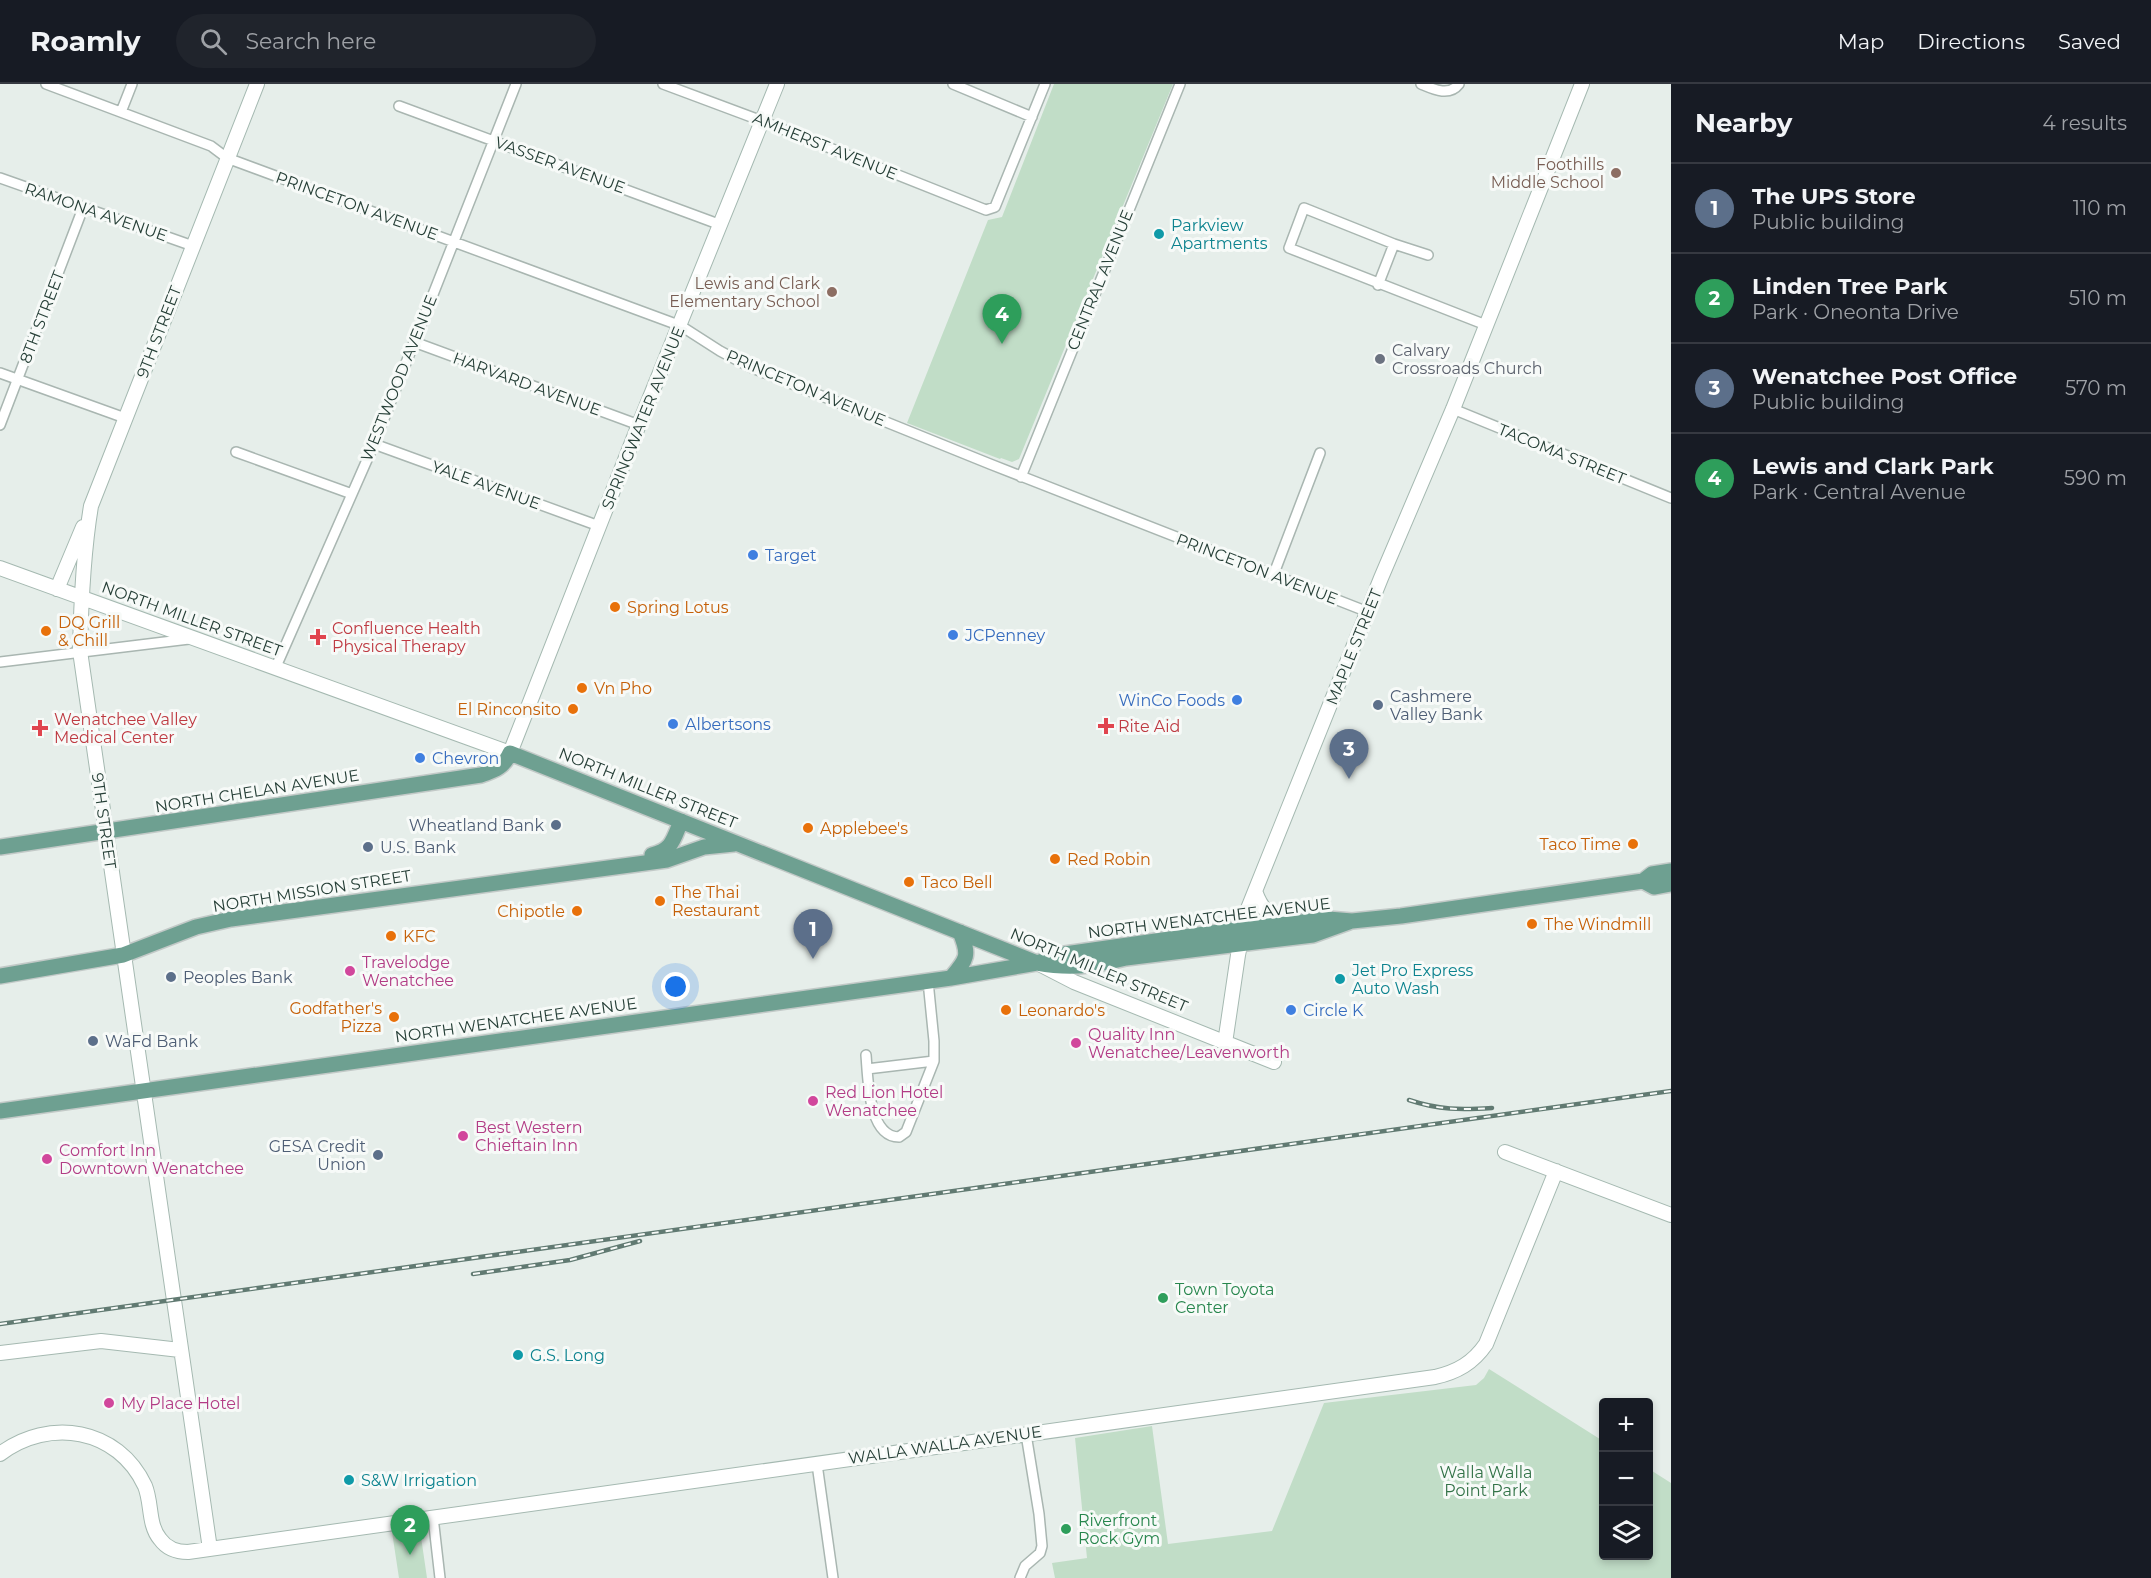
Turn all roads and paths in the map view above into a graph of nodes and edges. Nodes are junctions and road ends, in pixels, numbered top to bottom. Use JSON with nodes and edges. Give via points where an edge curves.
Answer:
{"nodes":[{"id":1,"x":46,"y":84,"type":"edge"},
{"id":2,"x":132,"y":84,"type":"edge"},
{"id":3,"x":257,"y":84,"type":"edge"},
{"id":4,"x":516,"y":84,"type":"edge"},
{"id":5,"x":663,"y":84,"type":"edge"},
{"id":6,"x":777,"y":84,"type":"edge"},
{"id":7,"x":952,"y":84,"type":"edge"},
{"id":8,"x":1045,"y":84,"type":"edge"},
{"id":9,"x":1180,"y":84,"type":"edge"},
{"id":10,"x":1421,"y":84,"type":"edge"},
{"id":11,"x":1459,"y":84,"type":"edge"},
{"id":12,"x":1582,"y":84,"type":"edge"},
{"id":13,"x":399,"y":106,"type":"dead end"},
{"id":14,"x":122,"y":112,"type":"junction"},
{"id":15,"x":1032,"y":117,"type":"junction"},
{"id":16,"x":762,"y":121,"type":"junction"},
{"id":17,"x":494,"y":140,"type":"junction"},
{"id":18,"x":227,"y":158,"type":"junction"},
{"id":19,"x":0,"y":178,"type":"edge"},
{"id":20,"x":83,"y":208,"type":"junction"},
{"id":21,"x":721,"y":225,"type":"junction"},
{"id":22,"x":453,"y":242,"type":"junction"},
{"id":23,"x":1394,"y":244,"type":"junction"},
{"id":24,"x":193,"y":246,"type":"junction"},
{"id":25,"x":1428,"y":255,"type":"dead end"},
{"id":26,"x":1378,"y":285,"type":"junction"},
{"id":27,"x":1486,"y":325,"type":"junction"},
{"id":28,"x":681,"y":326,"type":"junction"},
{"id":29,"x":414,"y":342,"type":"junction"},
{"id":30,"x":0,"y":373,"type":"edge"},
{"id":31,"x":18,"y":379,"type":"junction"},
{"id":32,"x":1453,"y":409,"type":"junction"},
{"id":33,"x":125,"y":418,"type":"junction"},
{"id":34,"x":0,"y":425,"type":"edge"},
{"id":35,"x":639,"y":425,"type":"junction"},
{"id":36,"x":374,"y":444,"type":"junction"},
{"id":37,"x":236,"y":452,"type":"dead end"},
{"id":38,"x":1320,"y":453,"type":"dead end"},
{"id":39,"x":1021,"y":477,"type":"junction"},
{"id":40,"x":352,"y":494,"type":"junction"},
{"id":41,"x":1671,"y":498,"type":"edge"},
{"id":42,"x":91,"y":506,"type":"junction"},
{"id":43,"x":599,"y":526,"type":"junction"},
{"id":44,"x":0,"y":568,"type":"edge"},
{"id":45,"x":1273,"y":576,"type":"junction"},
{"id":46,"x":57,"y":590,"type":"junction"},
{"id":47,"x":81,"y":599,"type":"junction"},
{"id":48,"x":1368,"y":612,"type":"junction"},
{"id":49,"x":191,"y":638,"type":"junction"},
{"id":50,"x":80,"y":651,"type":"junction"},
{"id":51,"x":0,"y":662,"type":"edge"},
{"id":52,"x":276,"y":669,"type":"junction"},
{"id":53,"x":510,"y":753,"type":"junction"},
{"id":54,"x":681,"y":821,"type":"junction"},
{"id":55,"x":105,"y":832,"type":"junction"},
{"id":56,"x":740,"y":844,"type":"junction"},
{"id":57,"x":0,"y":847,"type":"edge"},
{"id":58,"x":634,"y":863,"type":"junction"},
{"id":59,"x":1671,"y":871,"type":"edge"},
{"id":60,"x":1643,"y":881,"type":"junction"},
{"id":61,"x":1671,"y":884,"type":"edge"},
{"id":62,"x":1255,"y":891,"type":"junction"},
{"id":63,"x":1352,"y":921,"type":"junction"},
{"id":64,"x":1295,"y":923,"type":"junction"},
{"id":65,"x":960,"y":932,"type":"junction"},
{"id":66,"x":1241,"y":937,"type":"junction"},
{"id":67,"x":123,"y":955,"type":"junction"},
{"id":68,"x":1037,"y":963,"type":"junction"},
{"id":69,"x":0,"y":976,"type":"edge"},
{"id":70,"x":951,"y":978,"type":"junction"},
{"id":71,"x":927,"y":981,"type":"junction"},
{"id":72,"x":1226,"y":1043,"type":"junction"},
{"id":73,"x":866,"y":1055,"type":"dead end"},
{"id":74,"x":934,"y":1061,"type":"junction"},
{"id":75,"x":1274,"y":1062,"type":"dead end"},
{"id":76,"x":867,"y":1069,"type":"junction"},
{"id":77,"x":143,"y":1091,"type":"junction"},
{"id":78,"x":0,"y":1111,"type":"edge"},
{"id":79,"x":1505,"y":1152,"type":"dead end"},
{"id":80,"x":1556,"y":1171,"type":"junction"},
{"id":81,"x":1671,"y":1215,"type":"edge"},
{"id":82,"x":180,"y":1350,"type":"junction"},
{"id":83,"x":0,"y":1353,"type":"edge"},
{"id":84,"x":1026,"y":1434,"type":"junction"},
{"id":85,"x":0,"y":1454,"type":"edge"},
{"id":86,"x":818,"y":1464,"type":"junction"},
{"id":87,"x":433,"y":1517,"type":"junction"},
{"id":88,"x":210,"y":1549,"type":"junction"},
{"id":89,"x":440,"y":1578,"type":"edge"},
{"id":90,"x":833,"y":1578,"type":"edge"},
{"id":91,"x":1020,"y":1578,"type":"edge"}],
"edges":[{"from":1,"to":14,"type":"street","name":"PRINCETON AVENUE"},
{"from":2,"to":14,"type":"street"},
{"from":3,"to":18,"type":"street","name":"9TH STREET"},
{"from":4,"to":17,"type":"street","name":"WESTWOOD AVENUE"},
{"from":5,"to":16,"type":"street","name":"AMHERST AVENUE"},
{"from":6,"to":16,"type":"street","name":"SPRINGWATER AVENUE"},
{"from":7,"to":15,"type":"street"},
{"from":8,"to":15,"type":"street"},
{"from":9,"to":39,"type":"street","name":"CENTRAL AVENUE"},
{"from":10,"to":11,"type":"street","via":[[1444,92]]},
{"from":12,"to":27,"type":"street","name":"MAPLE STREET"},
{"from":13,"to":17,"type":"street","name":"VASSER AVENUE"},
{"from":14,"to":18,"type":"street","name":"PRINCETON AVENUE","via":[[212,146]]},
{"from":15,"to":16,"type":"street","name":"AMHERST AVENUE","via":[[994,207],[986,210]]},
{"from":16,"to":21,"type":"street","name":"SPRINGWATER AVENUE"},
{"from":17,"to":21,"type":"street","name":"VASSER AVENUE"},
{"from":17,"to":22,"type":"street","name":"WESTWOOD AVENUE"},
{"from":18,"to":22,"type":"street","name":"PRINCETON AVENUE"},
{"from":18,"to":24,"type":"street","name":"9TH STREET"},
{"from":19,"to":20,"type":"street","name":"RAMONA AVENUE"},
{"from":20,"to":24,"type":"street","name":"RAMONA AVENUE"},
{"from":20,"to":31,"type":"street","name":"8TH STREET"},
{"from":21,"to":28,"type":"street","name":"SPRINGWATER AVENUE"},
{"from":22,"to":28,"type":"street","name":"PRINCETON AVENUE"},
{"from":22,"to":29,"type":"street","name":"WESTWOOD AVENUE"},
{"from":23,"to":25,"type":"street"},
{"from":23,"to":26,"type":"street"},
{"from":23,"to":26,"type":"street","via":[[1304,208],[1296,228],[1289,248]]},
{"from":24,"to":33,"type":"street","name":"9TH STREET"},
{"from":26,"to":27,"type":"street"},
{"from":27,"to":32,"type":"street","name":"MAPLE STREET"},
{"from":28,"to":35,"type":"street","name":"SPRINGWATER AVENUE"},
{"from":28,"to":39,"type":"street","name":"PRINCETON AVENUE","via":[[750,367]]},
{"from":29,"to":35,"type":"street","name":"HARVARD AVENUE"},
{"from":29,"to":36,"type":"street","name":"WESTWOOD AVENUE"},
{"from":30,"to":31,"type":"street"},
{"from":31,"to":33,"type":"street"},
{"from":31,"to":34,"type":"street","name":"8TH STREET"},
{"from":32,"to":41,"type":"street","name":"TACOMA STREET"},
{"from":32,"to":48,"type":"street","name":"MAPLE STREET"},
{"from":33,"to":42,"type":"street","name":"9TH STREET"},
{"from":35,"to":43,"type":"street","name":"SPRINGWATER AVENUE"},
{"from":36,"to":40,"type":"street","name":"WESTWOOD AVENUE"},
{"from":36,"to":43,"type":"street","name":"YALE AVENUE"},
{"from":37,"to":40,"type":"street"},
{"from":38,"to":45,"type":"street"},
{"from":39,"to":45,"type":"street","name":"PRINCETON AVENUE"},
{"from":40,"to":52,"type":"street","name":"WESTWOOD AVENUE"},
{"from":42,"to":46,"type":"street"},
{"from":42,"to":47,"type":"street","name":"9TH STREET"},
{"from":43,"to":53,"type":"street","name":"SPRINGWATER AVENUE"},
{"from":44,"to":46,"type":"street","name":"NORTH MILLER STREET"},
{"from":45,"to":48,"type":"street","name":"PRINCETON AVENUE"},
{"from":46,"to":47,"type":"street","name":"NORTH MILLER STREET"},
{"from":47,"to":49,"type":"street","name":"NORTH MILLER STREET"},
{"from":47,"to":50,"type":"street","name":"9TH STREET"},
{"from":48,"to":62,"type":"street","name":"MAPLE STREET"},
{"from":49,"to":50,"type":"street"},
{"from":49,"to":52,"type":"street","name":"NORTH MILLER STREET"},
{"from":50,"to":51,"type":"street"},
{"from":50,"to":55,"type":"street","name":"9TH STREET"},
{"from":52,"to":53,"type":"street","name":"NORTH MILLER STREET"},
{"from":53,"to":54,"type":"main road","name":"NORTH MILLER STREET"},
{"from":53,"to":55,"type":"main road","name":"NORTH CHELAN AVENUE","via":[[497,770],[481,775]]},
{"from":54,"to":56,"type":"main road","name":"NORTH MILLER STREET"},
{"from":54,"to":58,"type":"main road","name":"NORTH MISSION STREET","via":[[666,851]]},
{"from":55,"to":57,"type":"main road","name":"NORTH CHELAN AVENUE"},
{"from":55,"to":67,"type":"street","name":"9TH STREET"},
{"from":56,"to":58,"type":"main road","name":"NORTH MISSION STREET","via":[[704,846],[667,860]]},
{"from":56,"to":65,"type":"main road","name":"NORTH MILLER STREET"},
{"from":58,"to":67,"type":"main road","name":"NORTH MISSION STREET","via":[[231,919],[196,927]]},
{"from":59,"to":60,"type":"main road","name":"NORTH WENATCHEE AVENUE","via":[[1652,873]]},
{"from":60,"to":61,"type":"main road","name":"NORTH WENATCHEE AVENUE","via":[[1654,887]]},
{"from":60,"to":63,"type":"main road","name":"NORTH WENATCHEE AVENUE"},
{"from":62,"to":64,"type":"street","via":[[1266,912]]},
{"from":62,"to":66,"type":"street","name":"MAPLE STREET"},
{"from":63,"to":64,"type":"main road","name":"NORTH WENATCHEE AVENUE"},
{"from":63,"to":66,"type":"main road","name":"NORTH WENATCHEE AVENUE","via":[[1313,935]]},
{"from":64,"to":66,"type":"main road","name":"NORTH WENATCHEE AVENUE"},
{"from":65,"to":68,"type":"main road","name":"NORTH MILLER STREET"},
{"from":65,"to":70,"type":"main road","via":[[967,957]]},
{"from":66,"to":68,"type":"main road","name":"NORTH WENATCHEE AVENUE","via":[[1069,968]]},
{"from":66,"to":72,"type":"street","name":"MAPLE STREET"},
{"from":67,"to":69,"type":"main road","name":"NORTH MISSION STREET"},
{"from":67,"to":77,"type":"street","name":"9TH STREET"},
{"from":68,"to":70,"type":"main road","name":"NORTH WENATCHEE AVENUE"},
{"from":68,"to":72,"type":"street","name":"NORTH MILLER STREET","via":[[1074,982]]},
{"from":70,"to":71,"type":"main road","name":"NORTH WENATCHEE AVENUE"},
{"from":71,"to":74,"type":"street"},
{"from":71,"to":77,"type":"main road","name":"NORTH WENATCHEE AVENUE"},
{"from":72,"to":75,"type":"street","name":"NORTH MILLER STREET"},
{"from":73,"to":76,"type":"street"},
{"from":74,"to":76,"type":"street"},
{"from":74,"to":76,"type":"street","via":[[906,1132],[899,1137],[888,1135],[879,1127]]},
{"from":77,"to":78,"type":"main road","name":"NORTH WENATCHEE AVENUE"},
{"from":77,"to":82,"type":"street","name":"9TH STREET"},
{"from":79,"to":80,"type":"street"},
{"from":80,"to":81,"type":"street"},
{"from":80,"to":84,"type":"street","name":"WALLA WALLA AVENUE","via":[[1486,1344],[1461,1368],[1435,1377]]},
{"from":82,"to":83,"type":"street","via":[[101,1341]]},
{"from":82,"to":88,"type":"street","name":"9TH STREET"},
{"from":84,"to":86,"type":"street","name":"WALLA WALLA AVENUE"},
{"from":84,"to":91,"type":"street","via":[[1042,1546]]},
{"from":85,"to":88,"type":"street","name":"WALLA WALLA AVENUE","via":[[19,1442],[50,1432],[76,1433],[105,1443],[140,1476],[159,1539],[180,1552]]},
{"from":86,"to":87,"type":"street","name":"WALLA WALLA AVENUE"},
{"from":86,"to":90,"type":"street"},
{"from":87,"to":88,"type":"street","name":"WALLA WALLA AVENUE"},
{"from":87,"to":89,"type":"street"}]}
